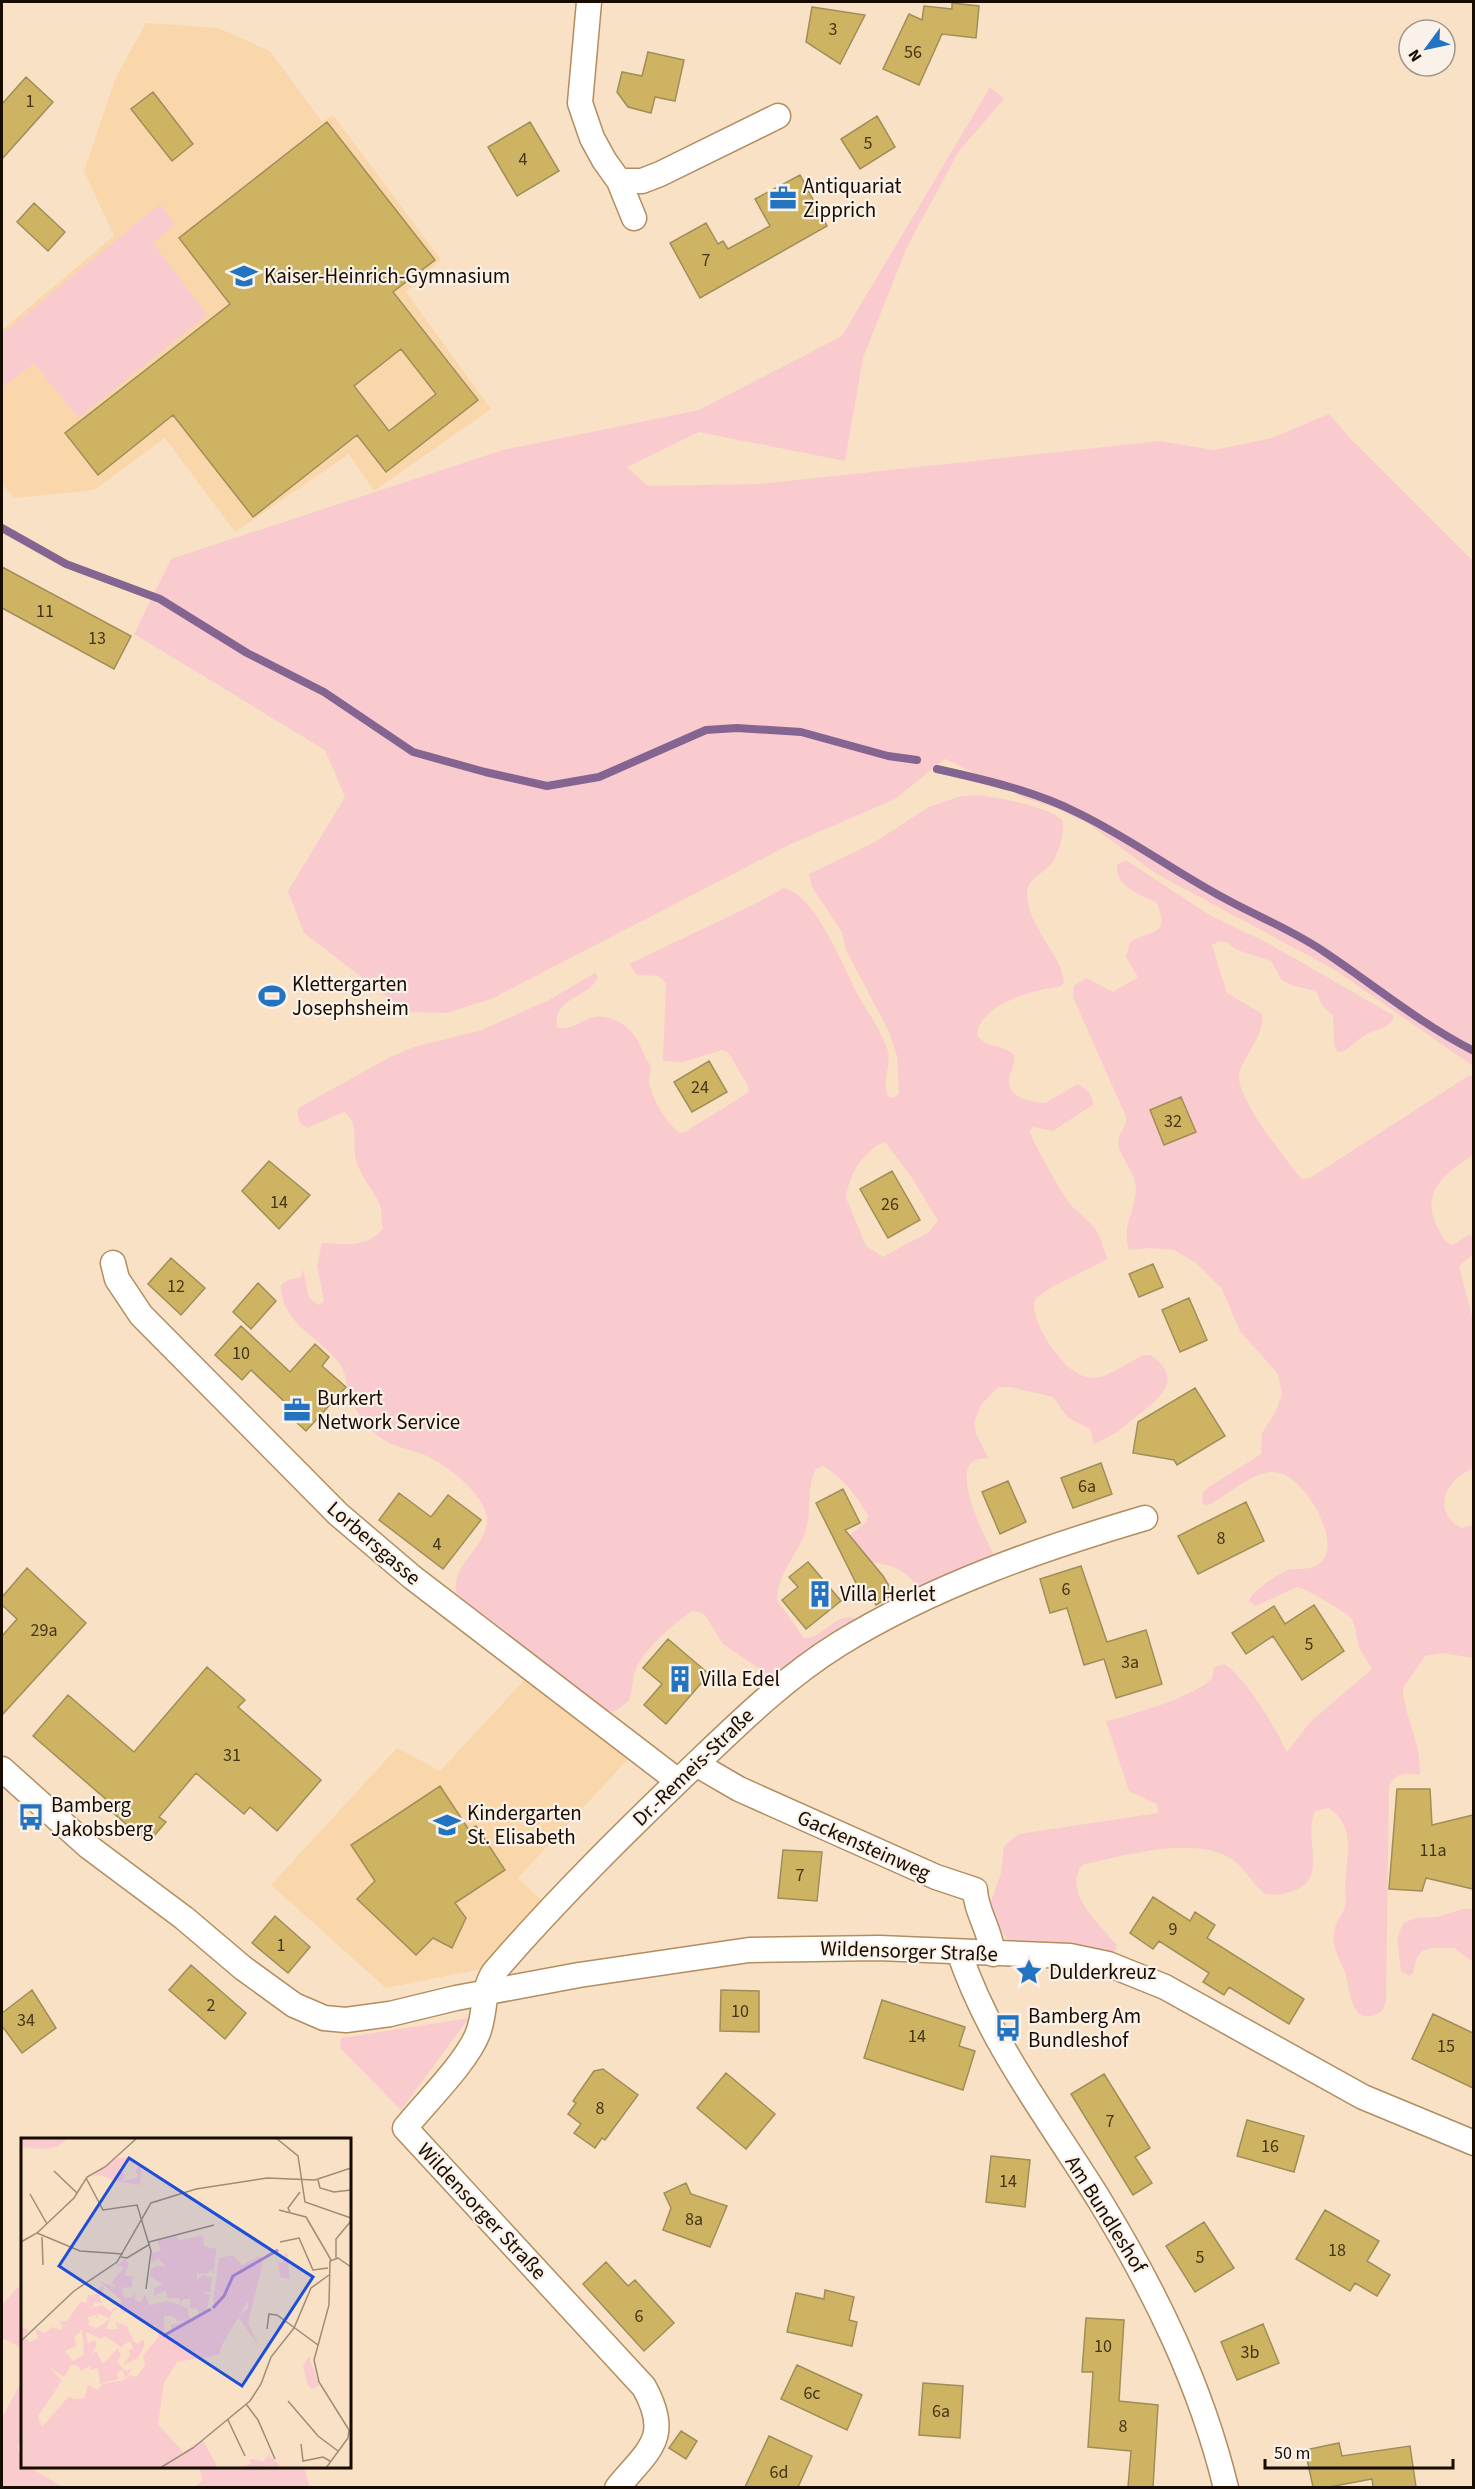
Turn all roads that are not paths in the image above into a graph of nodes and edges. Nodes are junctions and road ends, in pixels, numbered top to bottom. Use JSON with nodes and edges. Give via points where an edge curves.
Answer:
{"nodes":[{"id":1,"x":589,"y":2,"type":"edge"},
{"id":2,"x":778,"y":116,"type":"dead end"},
{"id":3,"x":620,"y":181,"type":"junction"},
{"id":4,"x":634,"y":218,"type":"dead end"},
{"id":5,"x":113,"y":1263,"type":"dead end"},
{"id":6,"x":1145,"y":1518,"type":"dead end"},
{"id":7,"x":696,"y":1764,"type":"junction"},
{"id":8,"x":2,"y":1769,"type":"edge"},
{"id":9,"x":678,"y":1781,"type":"junction"},
{"id":10,"x":959,"y":1952,"type":"junction"},
{"id":11,"x":993,"y":1954,"type":"junction"},
{"id":12,"x":485,"y":1992,"type":"junction"},
{"id":13,"x":1473,"y":2143,"type":"edge"},
{"id":14,"x":617,"y":2487,"type":"edge"},
{"id":15,"x":1227,"y":2487,"type":"edge"}],
"edges":[{"from":1,"to":3,"type":"street","via":[[580,103],[592,138]]},
{"from":2,"to":3,"type":"street","via":[[651,178]]},
{"from":3,"to":4,"type":"street"},
{"from":5,"to":9,"type":"street","name":"Lorbersgasse","via":[[117,1279],[141,1315],[338,1514],[412,1577]]},
{"from":6,"to":7,"type":"street","name":"Dr.-Remeis-Straße","via":[[1024,1557],[907,1606],[839,1644],[794,1675],[753,1708]]},
{"from":7,"to":9,"type":"street","name":"Dr.-Remeis-Straße"},
{"from":7,"to":11,"type":"street","name":"Gackensteinweg","via":[[739,1788],[936,1877],[975,1890],[991,1935]]},
{"from":8,"to":12,"type":"street","name":"Wildensorger Straße","via":[[89,1847],[243,1968],[309,2012],[346,2020]]},
{"from":9,"to":12,"type":"street","name":"Dr.-Remeis-Straße","via":[[554,1906],[494,1972]]},
{"from":10,"to":11,"type":"street","name":"Wildensorger Straße"},
{"from":10,"to":12,"type":"street","name":"Wildensorger Straße","via":[[879,1948],[748,1950],[627,1966]]},
{"from":10,"to":15,"type":"street","name":"Am Bundleshof","via":[[969,1981],[1015,2069],[1100,2200],[1153,2292],[1192,2379]]},
{"from":11,"to":13,"type":"street","name":"Wildensorger Straße","via":[[1070,1956],[1139,1976],[1249,2032],[1363,2097]]},
{"from":12,"to":14,"type":"street","name":"Wildensorger Straße","via":[[482,2020],[469,2049],[405,2128],[632,2371],[652,2402],[658,2420],[657,2434]]}]}
